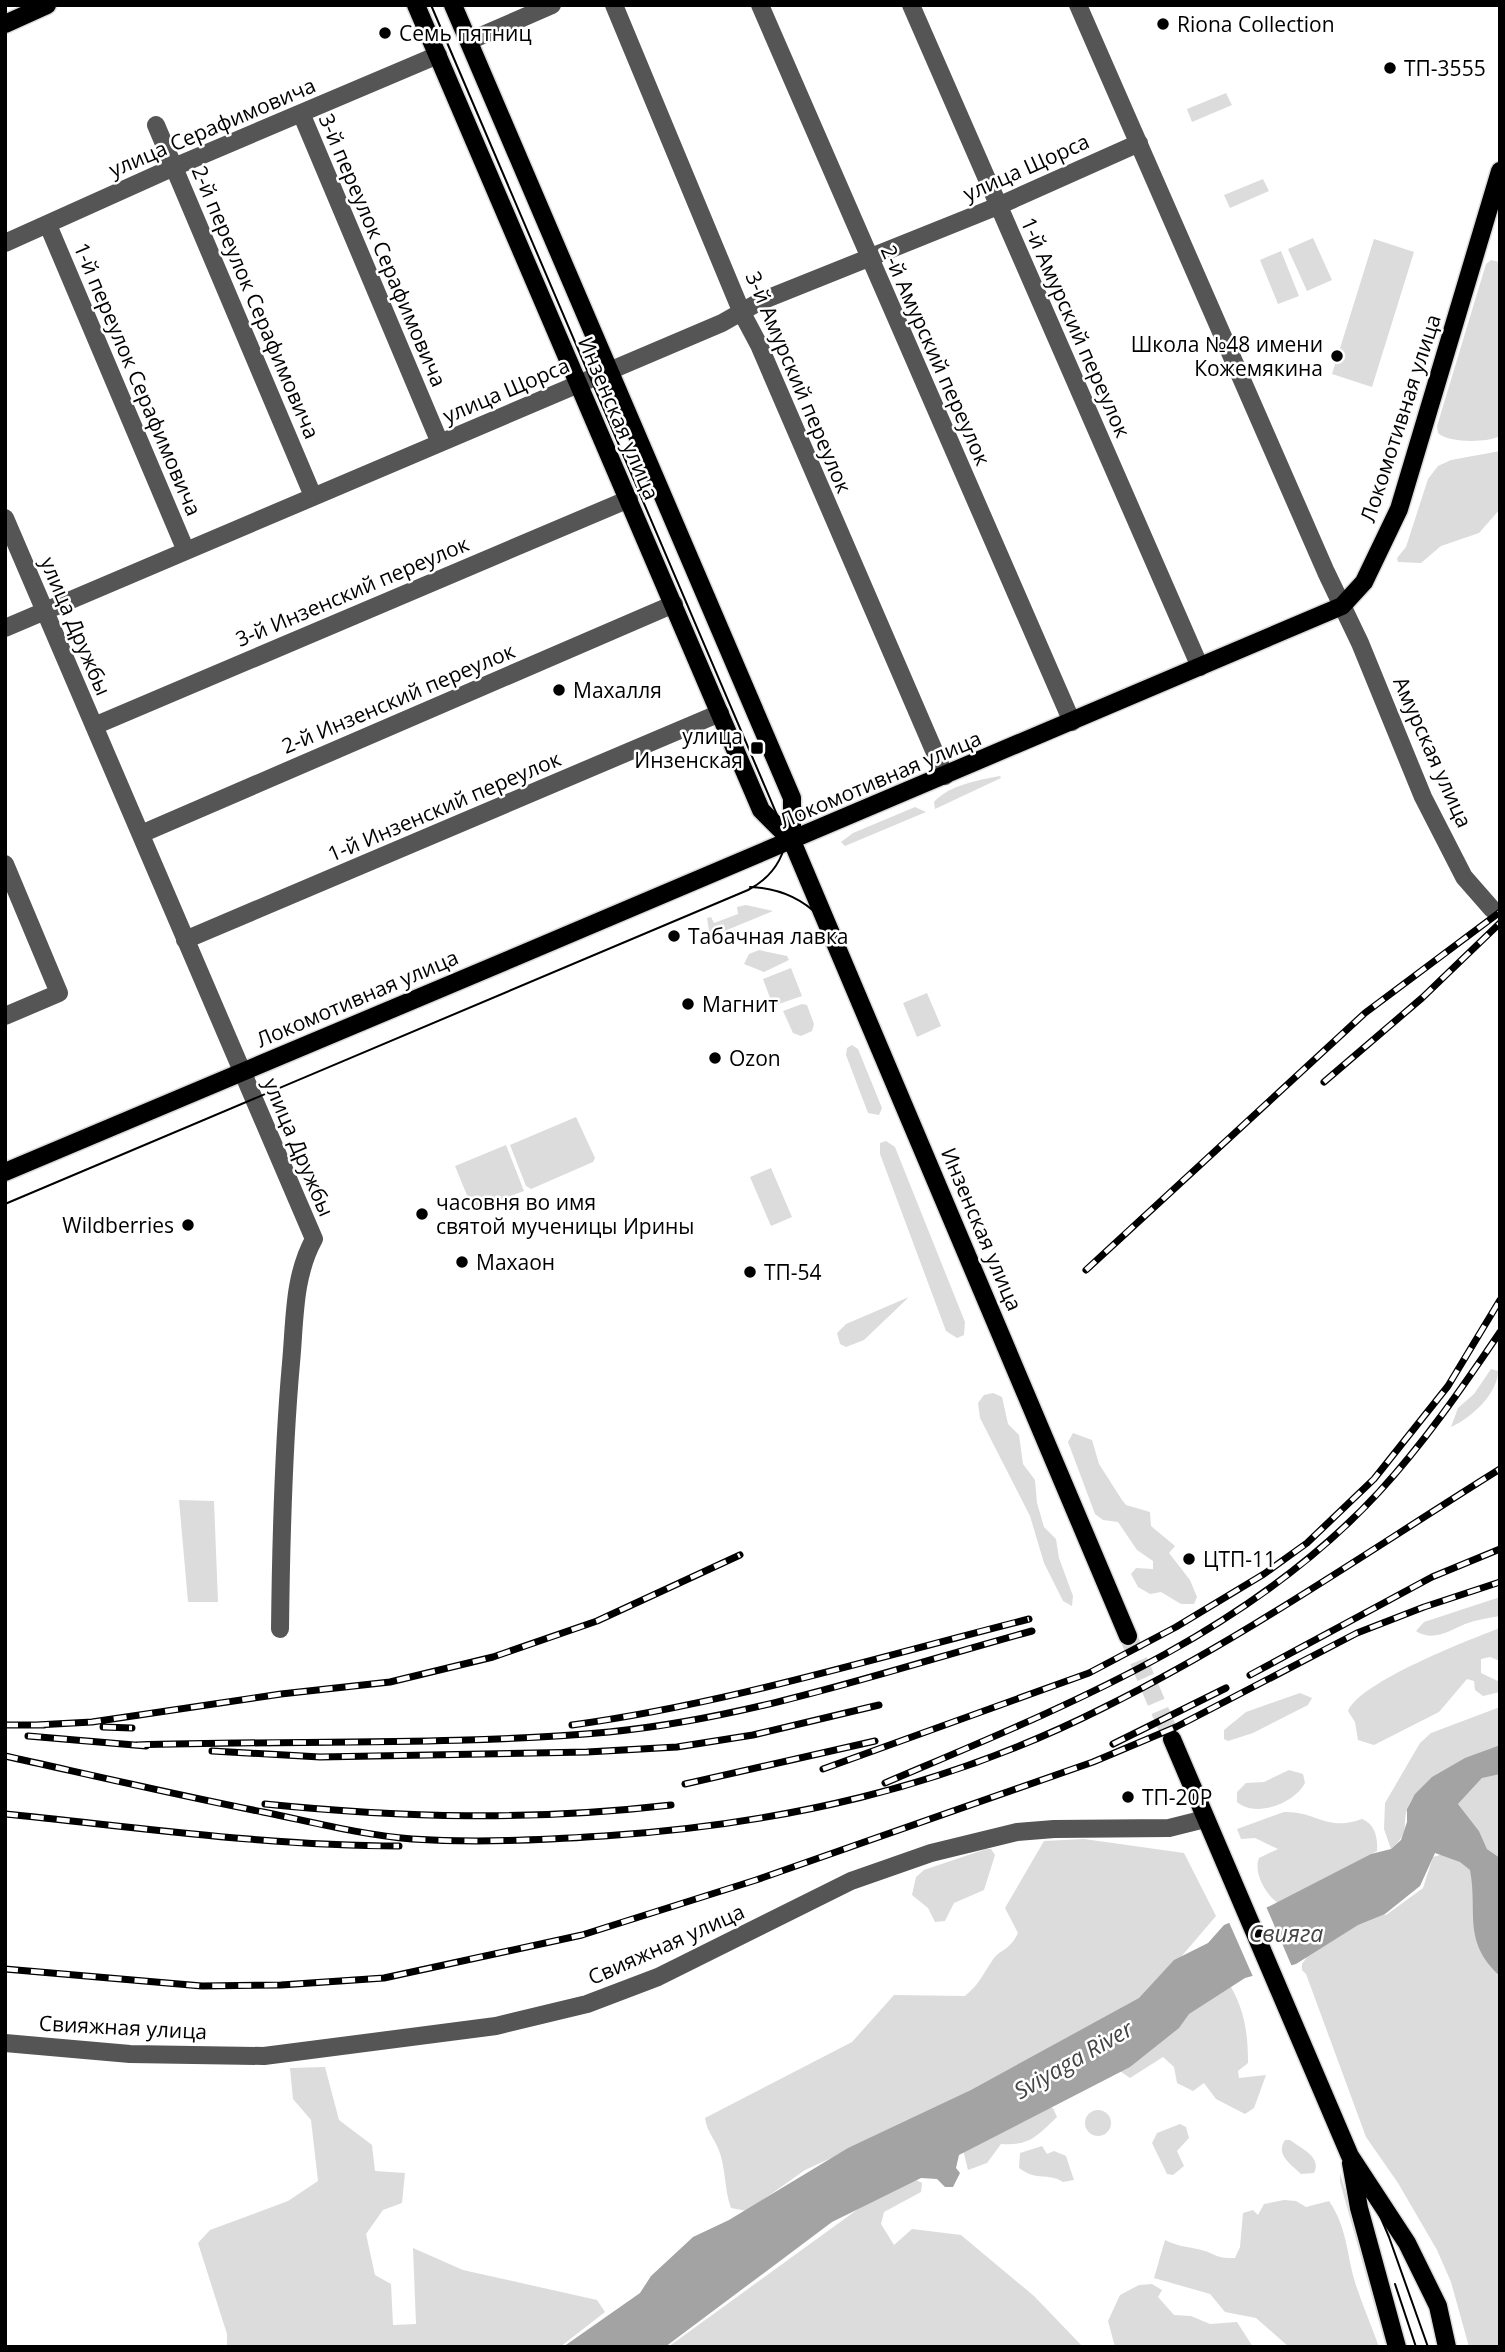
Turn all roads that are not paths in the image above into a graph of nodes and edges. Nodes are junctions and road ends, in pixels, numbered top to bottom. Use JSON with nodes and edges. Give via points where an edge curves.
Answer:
{"nodes":[{"id":1,"x":47,"y":5,"type":"edge"},
{"id":2,"x":416,"y":5,"type":"edge"},
{"id":3,"x":453,"y":5,"type":"edge"},
{"id":4,"x":552,"y":5,"type":"edge"},
{"id":5,"x":614,"y":5,"type":"edge"},
{"id":6,"x":760,"y":5,"type":"edge"},
{"id":7,"x":911,"y":5,"type":"edge"},
{"id":8,"x":1078,"y":5,"type":"edge"},
{"id":9,"x":5,"y":24,"type":"edge"},
{"id":10,"x":469,"y":41,"type":"junction"},
{"id":11,"x":438,"y":55,"type":"junction"},
{"id":12,"x":300,"y":113,"type":"junction"},
{"id":13,"x":156,"y":125,"type":"dead end"},
{"id":14,"x":1139,"y":143,"type":"junction"},
{"id":15,"x":174,"y":167,"type":"junction"},
{"id":16,"x":1500,"y":171,"type":"edge"},
{"id":17,"x":998,"y":206,"type":"junction"},
{"id":18,"x":48,"y":225,"type":"junction"},
{"id":19,"x":5,"y":243,"type":"edge"},
{"id":20,"x":868,"y":256,"type":"junction"},
{"id":21,"x":742,"y":313,"type":"junction"},
{"id":22,"x":609,"y":371,"type":"junction"},
{"id":23,"x":580,"y":384,"type":"junction"},
{"id":24,"x":440,"y":443,"type":"junction"},
{"id":25,"x":313,"y":496,"type":"junction"},
{"id":26,"x":629,"y":499,"type":"junction"},
{"id":27,"x":5,"y":518,"type":"edge"},
{"id":28,"x":186,"y":551,"type":"junction"},
{"id":29,"x":674,"y":604,"type":"junction"},
{"id":30,"x":1342,"y":606,"type":"junction"},
{"id":31,"x":45,"y":611,"type":"junction"},
{"id":32,"x":5,"y":628,"type":"edge"},
{"id":33,"x":1200,"y":667,"type":"junction"},
{"id":34,"x":720,"y":713,"type":"junction"},
{"id":35,"x":1072,"y":722,"type":"junction"},
{"id":36,"x":94,"y":726,"type":"junction"},
{"id":37,"x":945,"y":776,"type":"junction"},
{"id":38,"x":141,"y":834,"type":"junction"},
{"id":39,"x":792,"y":841,"type":"junction"},
{"id":40,"x":5,"y":864,"type":"edge"},
{"id":41,"x":1492,"y":909,"type":"dead end"},
{"id":42,"x":185,"y":940,"type":"junction"},
{"id":43,"x":5,"y":1016,"type":"edge"},
{"id":44,"x":242,"y":1072,"type":"junction"},
{"id":45,"x":5,"y":1172,"type":"edge"},
{"id":46,"x":280,"y":1629,"type":"dead end"},
{"id":47,"x":1128,"y":1636,"type":"tunnel mouth"},
{"id":48,"x":1172,"y":1739,"type":"tunnel mouth"},
{"id":49,"x":1205,"y":1819,"type":"junction"},
{"id":50,"x":5,"y":2043,"type":"edge"},
{"id":51,"x":1350,"y":2156,"type":"junction"},
{"id":52,"x":1397,"y":2347,"type":"edge"},
{"id":53,"x":1447,"y":2347,"type":"edge"}],
"edges":[{"from":1,"to":9,"type":"main road"},
{"from":2,"to":11,"type":"main road","name":"Инзенская улица"},
{"from":3,"to":10,"type":"main road","name":"Инзенская улица"},
{"from":4,"to":10,"type":"street"},
{"from":5,"to":21,"type":"street","name":"3-й Амурский переулок"},
{"from":6,"to":20,"type":"street","name":"2-й Амурский переулок"},
{"from":7,"to":17,"type":"street","name":"1-й Амурский переулок"},
{"from":8,"to":14,"type":"street"},
{"from":10,"to":22,"type":"main road","name":"Инзенская улица"},
{"from":11,"to":12,"type":"street","name":"улица Серафимовича"},
{"from":11,"to":23,"type":"main road","name":"Инзенская улица"},
{"from":12,"to":15,"type":"street","name":"улица Серафимовича"},
{"from":12,"to":24,"type":"street","name":"3-й переулок Серафимовича"},
{"from":13,"to":15,"type":"street","name":"2-й переулок Серафимовича"},
{"from":14,"to":17,"type":"street","name":"улица Щорса"},
{"from":14,"to":30,"type":"street","name":"Амурская улица"},
{"from":15,"to":18,"type":"street","name":"улица Серафимовича"},
{"from":15,"to":25,"type":"street","name":"2-й переулок Серафимовича"},
{"from":16,"to":30,"type":"main road","name":"Локомотивная улица","via":[[1399,509],[1364,582]]},
{"from":17,"to":20,"type":"street","name":"улица Щорса"},
{"from":17,"to":33,"type":"street","name":"1-й Амурский переулок"},
{"from":18,"to":19,"type":"street","name":"улица Серафимовича"},
{"from":18,"to":28,"type":"street","name":"1-й переулок Серафимовича"},
{"from":20,"to":21,"type":"street","name":"улица Щорса"},
{"from":20,"to":35,"type":"street","name":"2-й Амурский переулок"},
{"from":21,"to":22,"type":"street","name":"улица Щорса"},
{"from":21,"to":37,"type":"street","name":"3-й Амурский переулок","via":[[760,345]]},
{"from":22,"to":23,"type":"street","name":"улица Щорса"},
{"from":22,"to":39,"type":"main road","name":"Инзенская улица","via":[[792,798]]},
{"from":23,"to":24,"type":"street","name":"улица Щорса"},
{"from":23,"to":26,"type":"main road","name":"Инзенская улица"},
{"from":24,"to":25,"type":"street","name":"улица Щорса"},
{"from":25,"to":28,"type":"street","name":"улица Щорса"},
{"from":26,"to":29,"type":"main road","name":"Инзенская улица"},
{"from":26,"to":36,"type":"street","name":"3-й Инзенский переулок"},
{"from":27,"to":31,"type":"street","name":"улица Дружбы"},
{"from":28,"to":31,"type":"street","name":"улица Щорса"},
{"from":29,"to":34,"type":"main road","name":"Инзенская улица"},
{"from":29,"to":38,"type":"street","name":"2-й Инзенский переулок"},
{"from":30,"to":33,"type":"main road","name":"Локомотивная улица"},
{"from":30,"to":41,"type":"street","name":"Амурская улица","via":[[1423,797],[1464,877]]},
{"from":31,"to":32,"type":"street","name":"улица Щорса"},
{"from":31,"to":36,"type":"street","name":"улица Дружбы"},
{"from":33,"to":35,"type":"main road","name":"Локомотивная улица"},
{"from":34,"to":39,"type":"main road","name":"Инзенская улица","via":[[761,810]]},
{"from":34,"to":42,"type":"street","name":"1-й Инзенский переулок"},
{"from":35,"to":37,"type":"main road","name":"Локомотивная улица"},
{"from":36,"to":38,"type":"street","name":"улица Дружбы"},
{"from":37,"to":39,"type":"main road","name":"Локомотивная улица"},
{"from":38,"to":42,"type":"street","name":"улица Дружбы"},
{"from":39,"to":44,"type":"main road","name":"Локомотивная улица"},
{"from":39,"to":47,"type":"main road","name":"Инзенская улица"},
{"from":40,"to":43,"type":"street","via":[[59,993]]},
{"from":42,"to":44,"type":"street","name":"улица Дружбы"},
{"from":44,"to":45,"type":"main road","name":"Локомотивная улица"},
{"from":44,"to":46,"type":"street","name":"улица Дружбы","via":[[314,1239],[302,1261],[282,1460]]},
{"from":48,"to":49,"type":"main road"},
{"from":49,"to":50,"type":"street","name":"Свияжная улица","via":[[1169,1828],[1017,1832],[931,1853],[851,1881],[658,1976],[587,2004],[496,2026],[264,2056],[130,2054]]},
{"from":49,"to":51,"type":"main road"},
{"from":51,"to":52,"type":"main road"},
{"from":51,"to":53,"type":"main road","via":[[1407,2243],[1438,2306]]}]}
